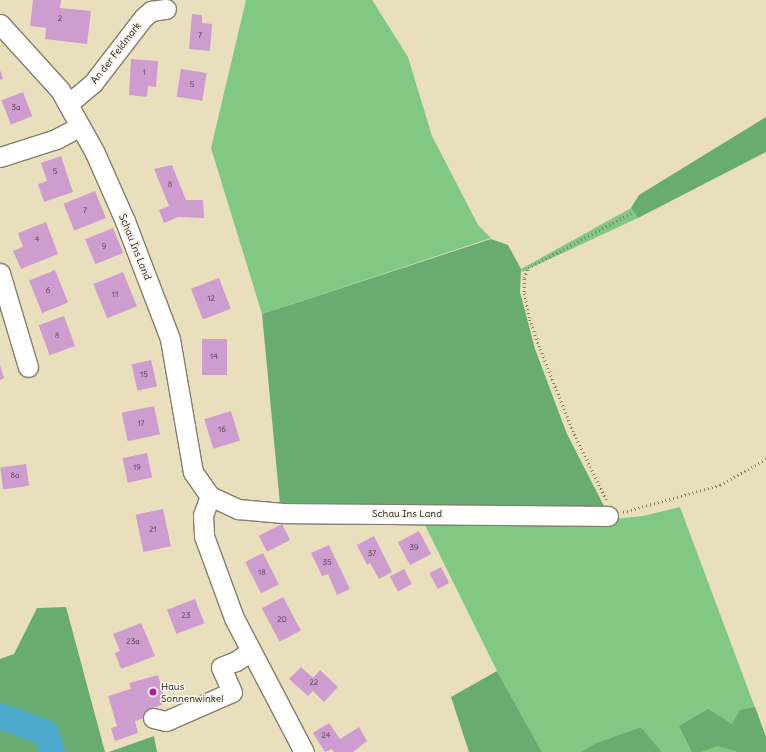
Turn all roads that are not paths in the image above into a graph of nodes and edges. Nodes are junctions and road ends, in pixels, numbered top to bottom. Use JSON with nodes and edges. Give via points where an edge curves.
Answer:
{"nodes":[{"id":1,"x":166,"y":9,"type":"dead end"},
{"id":2,"x":0,"y":24,"type":"edge"},
{"id":3,"x":68,"y":104,"type":"junction"},
{"id":4,"x":80,"y":126,"type":"junction"},
{"id":5,"x":0,"y":157,"type":"edge"},
{"id":6,"x":0,"y":273,"type":"edge"},
{"id":7,"x":28,"y":367,"type":"dead end"},
{"id":8,"x":210,"y":496,"type":"junction"},
{"id":9,"x":610,"y":515,"type":"road end"},
{"id":10,"x":250,"y":652,"type":"junction"},
{"id":11,"x":153,"y":718,"type":"dead end"},
{"id":12,"x":304,"y":752,"type":"edge"}],
"edges":[{"from":1,"to":3,"type":"street","name":"An der Feldmark","via":[[152,12],[144,18],[93,83]]},
{"from":2,"to":3,"type":"street","name":"Schau Ins Land","via":[[60,90]]},
{"from":3,"to":4,"type":"street","name":"Schau Ins Land"},
{"from":4,"to":5,"type":"street","via":[[56,139]]},
{"from":4,"to":8,"type":"street","name":"Schau Ins Land","via":[[125,221],[170,339],[193,472]]},
{"from":6,"to":7,"type":"street"},
{"from":8,"to":9,"type":"street","name":"Schau Ins Land","via":[[238,509],[283,512]]},
{"from":8,"to":10,"type":"street","via":[[203,515],[204,536],[234,618]]},
{"from":10,"to":11,"type":"street","via":[[221,668],[232,692],[166,721]]},
{"from":10,"to":12,"type":"street"}]}
